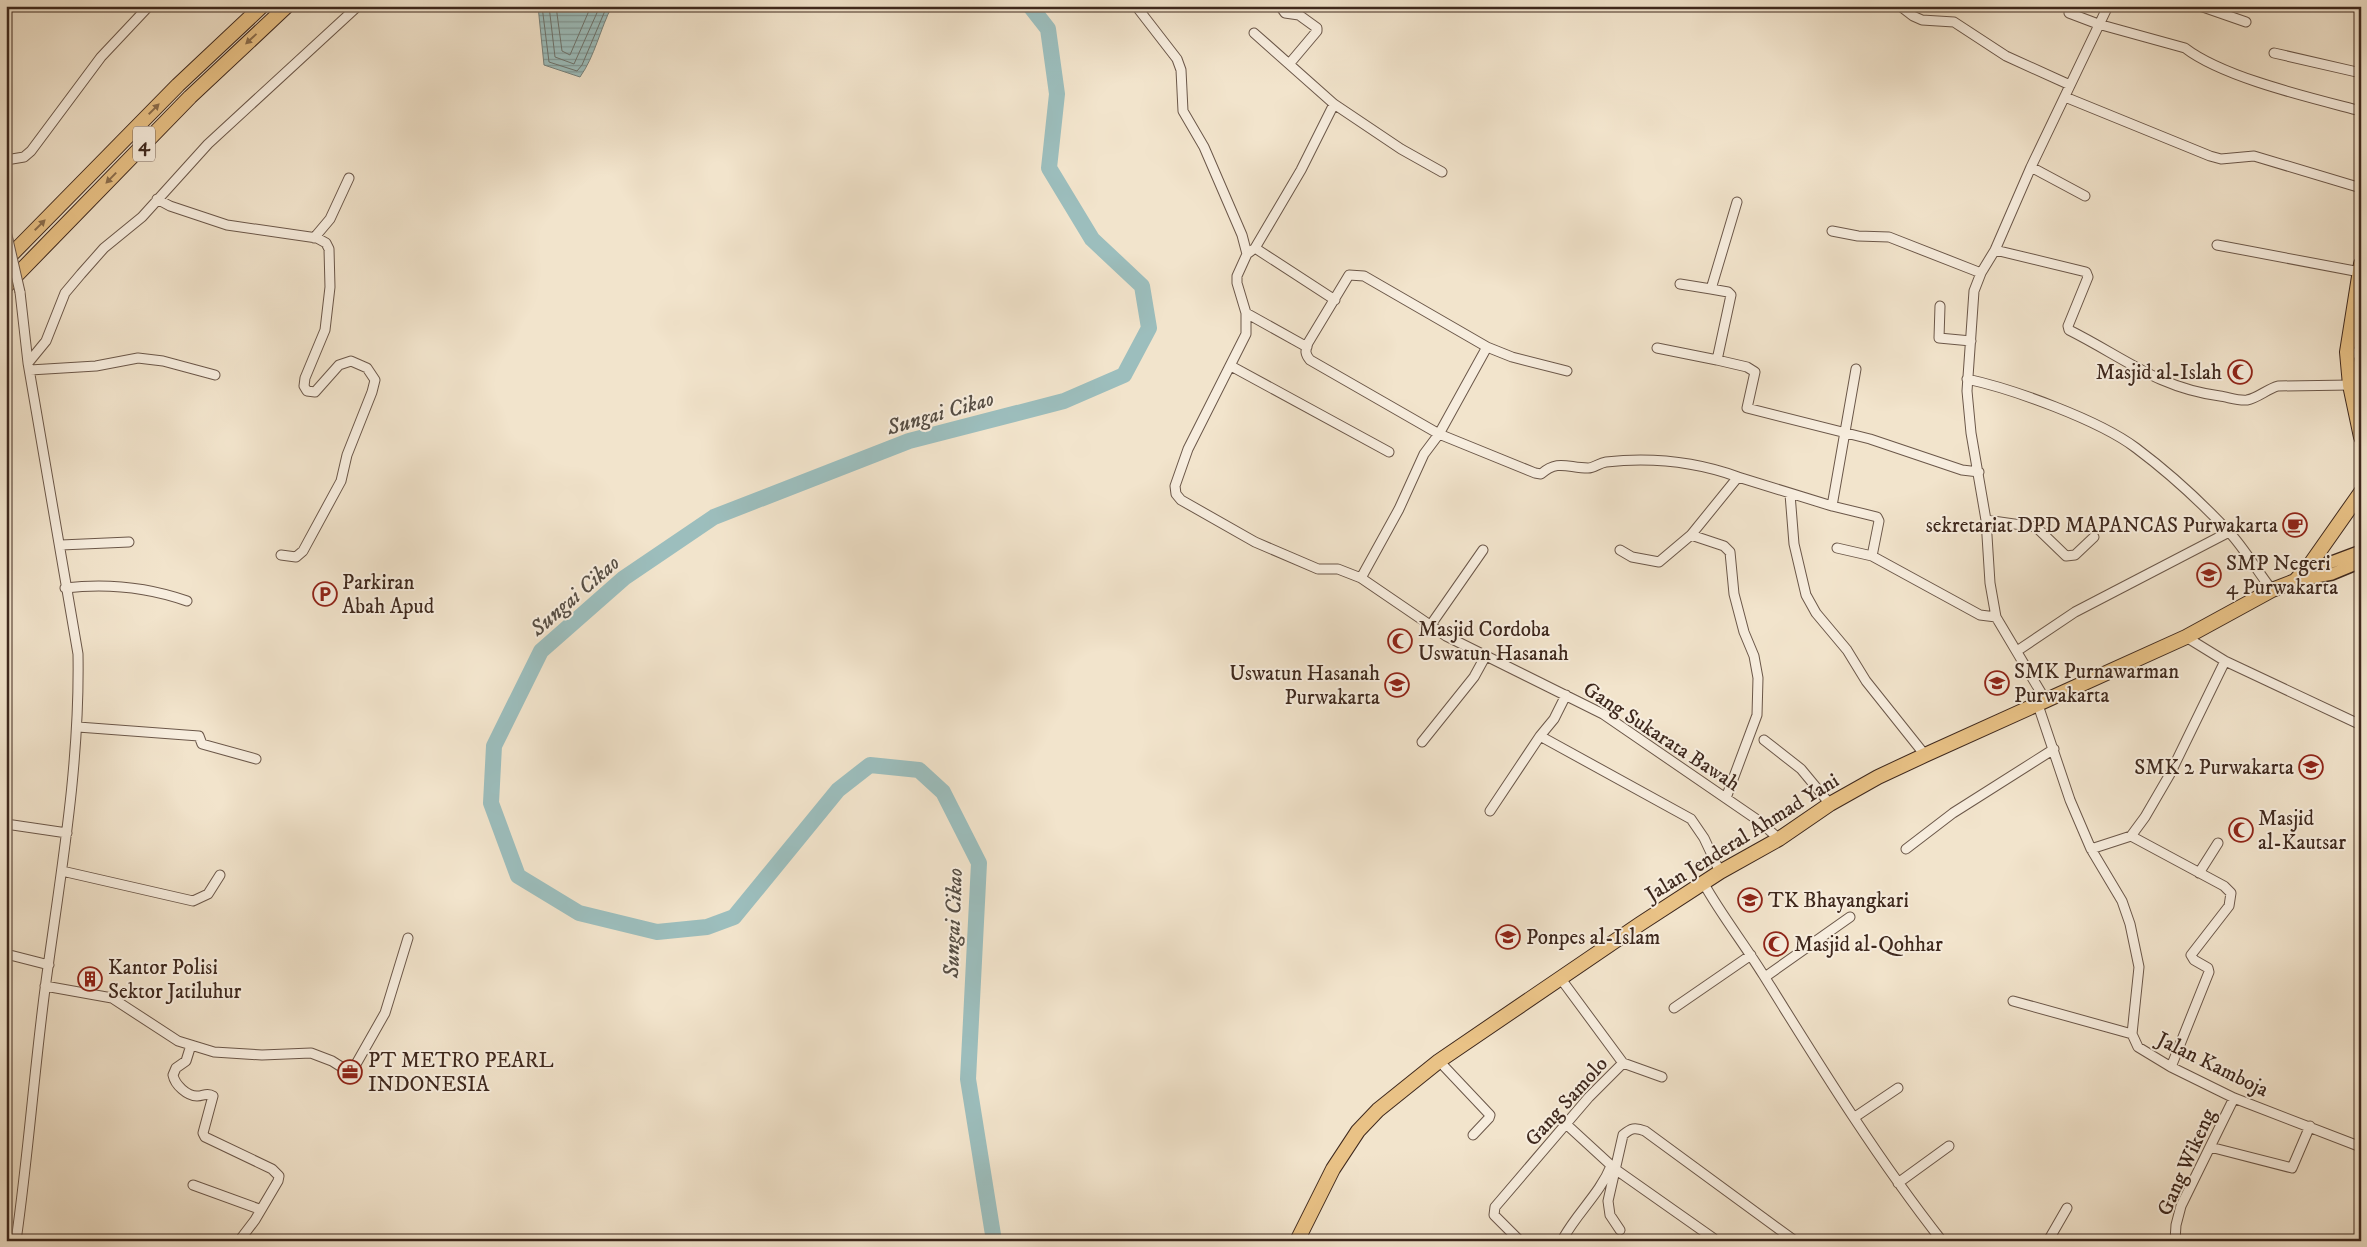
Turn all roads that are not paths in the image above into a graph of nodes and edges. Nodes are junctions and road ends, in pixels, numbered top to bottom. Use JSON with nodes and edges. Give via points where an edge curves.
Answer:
{"nodes":[{"id":1,"x":149,"y":6,"type":"edge"},
{"id":2,"x":262,"y":6,"type":"edge"},
{"id":3,"x":288,"y":6,"type":"edge"},
{"id":4,"x":358,"y":6,"type":"edge"},
{"id":5,"x":1136,"y":6,"type":"edge"},
{"id":6,"x":1280,"y":6,"type":"edge"},
{"id":7,"x":1900,"y":6,"type":"edge"},
{"id":8,"x":2108,"y":6,"type":"edge"},
{"id":9,"x":2200,"y":6,"type":"edge"},
{"id":10,"x":2069,"y":13,"type":"dead end"},
{"id":11,"x":2246,"y":22,"type":"dead end"},
{"id":12,"x":2098,"y":24,"type":"junction"},
{"id":13,"x":1254,"y":33,"type":"dead end"},
{"id":14,"x":2274,"y":53,"type":"dead end"},
{"id":15,"x":1290,"y":64,"type":"junction"},
{"id":16,"x":2361,"y":73,"type":"edge"},
{"id":17,"x":2070,"y":85,"type":"junction"},
{"id":18,"x":2065,"y":98,"type":"junction"},
{"id":19,"x":1334,"y":104,"type":"junction"},
{"id":20,"x":2361,"y":111,"type":"edge"},
{"id":21,"x":6,"y":160,"type":"edge"},
{"id":22,"x":2031,"y":167,"type":"junction"},
{"id":23,"x":1442,"y":172,"type":"dead end"},
{"id":24,"x":350,"y":178,"type":"dead end"},
{"id":25,"x":2361,"y":188,"type":"edge"},
{"id":26,"x":2085,"y":196,"type":"dead end"},
{"id":27,"x":156,"y":199,"type":"junction"},
{"id":28,"x":1737,"y":202,"type":"dead end"},
{"id":29,"x":1832,"y":231,"type":"dead end"},
{"id":30,"x":6,"y":232,"type":"edge"},
{"id":31,"x":314,"y":238,"type":"junction"},
{"id":32,"x":2217,"y":245,"type":"dead end"},
{"id":33,"x":1255,"y":248,"type":"junction"},
{"id":34,"x":1995,"y":250,"type":"junction"},
{"id":35,"x":1247,"y":254,"type":"junction"},
{"id":36,"x":6,"y":260,"type":"edge"},
{"id":37,"x":2360,"y":268,"type":"edge"},
{"id":38,"x":1981,"y":273,"type":"junction"},
{"id":39,"x":1680,"y":284,"type":"dead end"},
{"id":40,"x":6,"y":286,"type":"edge"},
{"id":41,"x":1711,"y":289,"type":"junction"},
{"id":42,"x":1335,"y":300,"type":"junction"},
{"id":43,"x":1940,"y":306,"type":"dead end"},
{"id":44,"x":1246,"y":313,"type":"junction"},
{"id":45,"x":1971,"y":342,"type":"junction"},
{"id":46,"x":1307,"y":347,"type":"junction"},
{"id":47,"x":1488,"y":347,"type":"junction"},
{"id":48,"x":1657,"y":348,"type":"dead end"},
{"id":49,"x":2354,"y":353,"type":"edge"},
{"id":50,"x":1717,"y":360,"type":"junction"},
{"id":51,"x":29,"y":366,"type":"junction"},
{"id":52,"x":1231,"y":366,"type":"junction"},
{"id":53,"x":1856,"y":369,"type":"dead end"},
{"id":54,"x":1567,"y":372,"type":"dead end"},
{"id":55,"x":215,"y":375,"type":"dead end"},
{"id":56,"x":1968,"y":379,"type":"junction"},
{"id":57,"x":2350,"y":385,"type":"junction"},
{"id":58,"x":1844,"y":433,"type":"junction"},
{"id":59,"x":1439,"y":434,"type":"junction"},
{"id":60,"x":2361,"y":437,"type":"edge"},
{"id":61,"x":1389,"y":452,"type":"dead end"},
{"id":62,"x":1979,"y":472,"type":"junction"},
{"id":63,"x":1738,"y":477,"type":"junction"},
{"id":64,"x":2361,"y":492,"type":"edge"},
{"id":65,"x":1790,"y":494,"type":"junction"},
{"id":66,"x":1832,"y":506,"type":"junction"},
{"id":67,"x":1986,"y":520,"type":"junction"},
{"id":68,"x":2229,"y":532,"type":"junction"},
{"id":69,"x":1691,"y":535,"type":"junction"},
{"id":70,"x":2094,"y":537,"type":"dead end"},
{"id":71,"x":129,"y":542,"type":"dead end"},
{"id":72,"x":61,"y":545,"type":"junction"},
{"id":73,"x":1837,"y":548,"type":"dead end"},
{"id":74,"x":1484,"y":550,"type":"dead end"},
{"id":75,"x":1620,"y":550,"type":"dead end"},
{"id":76,"x":2361,"y":551,"type":"edge"},
{"id":77,"x":281,"y":555,"type":"dead end"},
{"id":78,"x":1872,"y":556,"type":"junction"},
{"id":79,"x":2361,"y":562,"type":"edge"},
{"id":80,"x":2309,"y":566,"type":"junction"},
{"id":81,"x":1361,"y":578,"type":"junction"},
{"id":82,"x":2295,"y":581,"type":"junction"},
{"id":83,"x":65,"y":588,"type":"junction"},
{"id":84,"x":2272,"y":590,"type":"junction"},
{"id":85,"x":187,"y":601,"type":"dead end"},
{"id":86,"x":1996,"y":617,"type":"junction"},
{"id":87,"x":1430,"y":626,"type":"junction"},
{"id":88,"x":2186,"y":637,"type":"junction"},
{"id":89,"x":2017,"y":651,"type":"junction"},
{"id":90,"x":1485,"y":657,"type":"junction"},
{"id":91,"x":2225,"y":661,"type":"junction"},
{"id":92,"x":1566,"y":695,"type":"junction"},
{"id":93,"x":2042,"y":703,"type":"junction"},
{"id":94,"x":2361,"y":725,"type":"edge"},
{"id":95,"x":78,"y":727,"type":"junction"},
{"id":96,"x":1540,"y":736,"type":"junction"},
{"id":97,"x":1764,"y":740,"type":"dead end"},
{"id":98,"x":1422,"y":742,"type":"dead end"},
{"id":99,"x":2054,"y":749,"type":"junction"},
{"id":100,"x":1925,"y":755,"type":"junction"},
{"id":101,"x":256,"y":759,"type":"dead end"},
{"id":102,"x":1726,"y":798,"type":"junction"},
{"id":103,"x":1830,"y":804,"type":"junction"},
{"id":104,"x":1490,"y":811,"type":"dead end"},
{"id":105,"x":6,"y":824,"type":"edge"},
{"id":106,"x":67,"y":833,"type":"junction"},
{"id":107,"x":2130,"y":836,"type":"junction"},
{"id":108,"x":1779,"y":839,"type":"junction"},
{"id":109,"x":2218,"y":844,"type":"dead end"},
{"id":110,"x":1906,"y":849,"type":"dead end"},
{"id":111,"x":2091,"y":849,"type":"junction"},
{"id":112,"x":62,"y":871,"type":"junction"},
{"id":113,"x":1720,"y":872,"type":"junction"},
{"id":114,"x":2199,"y":873,"type":"junction"},
{"id":115,"x":220,"y":875,"type":"dead end"},
{"id":116,"x":1707,"y":889,"type":"junction"},
{"id":117,"x":1850,"y":917,"type":"dead end"},
{"id":118,"x":408,"y":938,"type":"dead end"},
{"id":119,"x":6,"y":954,"type":"edge"},
{"id":120,"x":1751,"y":955,"type":"junction"},
{"id":121,"x":49,"y":964,"type":"junction"},
{"id":122,"x":1765,"y":977,"type":"junction"},
{"id":123,"x":1561,"y":979,"type":"junction"},
{"id":124,"x":46,"y":986,"type":"junction"},
{"id":125,"x":2012,"y":1001,"type":"dead end"},
{"id":126,"x":1674,"y":1008,"type":"dead end"},
{"id":127,"x":2132,"y":1034,"type":"junction"},
{"id":128,"x":191,"y":1045,"type":"junction"},
{"id":129,"x":1439,"y":1061,"type":"junction"},
{"id":130,"x":1623,"y":1063,"type":"junction"},
{"id":131,"x":2171,"y":1067,"type":"junction"},
{"id":132,"x":1662,"y":1077,"type":"dead end"},
{"id":133,"x":1898,"y":1088,"type":"dead end"},
{"id":134,"x":2234,"y":1098,"type":"junction"},
{"id":135,"x":1855,"y":1117,"type":"junction"},
{"id":136,"x":1566,"y":1124,"type":"junction"},
{"id":137,"x":2310,"y":1126,"type":"junction"},
{"id":138,"x":1472,"y":1135,"type":"dead end"},
{"id":139,"x":1949,"y":1146,"type":"dead end"},
{"id":140,"x":2210,"y":1147,"type":"junction"},
{"id":141,"x":2361,"y":1147,"type":"edge"},
{"id":142,"x":1613,"y":1167,"type":"junction"},
{"id":143,"x":1898,"y":1183,"type":"junction"},
{"id":144,"x":193,"y":1185,"type":"dead end"},
{"id":145,"x":2067,"y":1208,"type":"dead end"},
{"id":146,"x":259,"y":1209,"type":"junction"},
{"id":147,"x":6,"y":1228,"type":"edge"},
{"id":148,"x":17,"y":1230,"type":"junction"},
{"id":149,"x":1620,"y":1230,"type":"dead end"},
{"id":150,"x":1564,"y":1237,"type":"dead end"},
{"id":151,"x":1713,"y":1238,"type":"dead end"},
{"id":152,"x":1520,"y":1240,"type":"edge"},
{"id":153,"x":16,"y":1241,"type":"edge"},
{"id":154,"x":239,"y":1241,"type":"edge"},
{"id":155,"x":1297,"y":1241,"type":"edge"},
{"id":156,"x":1795,"y":1241,"type":"edge"},
{"id":157,"x":1942,"y":1241,"type":"edge"},
{"id":158,"x":2048,"y":1241,"type":"edge"},
{"id":159,"x":2175,"y":1241,"type":"edge"}],
"edges":[{"from":1,"to":21,"type":"street","via":[[101,57],[31,151],[24,157]]},
{"from":36,"to":2,"type":"highway","number":"4","one_way":true,"via":[[178,85]]},
{"from":3,"to":40,"type":"highway","number":"4","one_way":true,"via":[[190,97]]},
{"from":4,"to":27,"type":"street","via":[[208,144]]},
{"from":5,"to":35,"type":"street","via":[[1177,59],[1181,70],[1183,111],[1204,147]]},
{"from":6,"to":15,"type":"street","via":[[1285,13],[1304,18],[1317,28]]},
{"from":7,"to":17,"type":"street","via":[[1922,20],[1954,22],[2006,56]]},
{"from":8,"to":12,"type":"street"},
{"from":9,"to":11,"type":"street"},
{"from":10,"to":12,"type":"street"},
{"from":12,"to":17,"type":"street"},
{"from":12,"to":20,"type":"street","via":[[2170,42],[2237,74]]},
{"from":13,"to":15,"type":"street"},
{"from":14,"to":16,"type":"street"},
{"from":15,"to":19,"type":"street"},
{"from":17,"to":18,"type":"street"},
{"from":18,"to":22,"type":"street"},
{"from":18,"to":25,"type":"street","via":[[2210,156],[2221,159],[2254,156]]},
{"from":19,"to":23,"type":"street","via":[[1401,150]]},
{"from":19,"to":33,"type":"street","via":[[1301,170]]},
{"from":22,"to":26,"type":"street"},
{"from":22,"to":34,"type":"street"},
{"from":24,"to":31,"type":"street","via":[[330,219]]},
{"from":27,"to":31,"type":"street","via":[[227,225]]},
{"from":27,"to":51,"type":"street","via":[[142,216],[104,248],[65,293],[46,341]]},
{"from":28,"to":41,"type":"street"},
{"from":29,"to":38,"type":"street","via":[[1890,237]]},
{"from":30,"to":51,"type":"street","bridge":true,"via":[[20,292]]},
{"from":31,"to":77,"type":"street","via":[[326,243],[330,249],[330,287],[325,330],[304,378],[305,389],[310,393],[319,390],[339,365],[351,361],[368,368],[375,380],[341,480],[303,551],[296,557]]},
{"from":32,"to":37,"type":"street"},
{"from":33,"to":35,"type":"street"},
{"from":33,"to":42,"type":"street"},
{"from":34,"to":38,"type":"street"},
{"from":34,"to":57,"type":"street","via":[[2086,272],[2088,277],[2069,330],[2122,362],[2160,380],[2199,393],[2246,400],[2278,386]]},
{"from":35,"to":44,"type":"street","name":"Gang Sukarata Bawah","via":[[1237,276]]},
{"from":37,"to":49,"type":"highway"},
{"from":38,"to":45,"type":"street","via":[[1974,291]]},
{"from":39,"to":41,"type":"street"},
{"from":41,"to":50,"type":"street","via":[[1732,295]]},
{"from":42,"to":46,"type":"street"},
{"from":42,"to":47,"type":"street","via":[[1349,275],[1357,274]]},
{"from":43,"to":45,"type":"street","via":[[1939,338]]},
{"from":44,"to":46,"type":"street"},
{"from":44,"to":52,"type":"street","name":"Gang Sukarata Bawah","via":[[1246,334]]},
{"from":45,"to":56,"type":"street"},
{"from":46,"to":59,"type":"street","via":[[1310,360]]},
{"from":47,"to":54,"type":"street"},
{"from":47,"to":59,"type":"street"},
{"from":48,"to":50,"type":"street"},
{"from":49,"to":57,"type":"highway"},
{"from":50,"to":58,"type":"street","via":[[1754,371],[1746,402],[1748,409]]},
{"from":51,"to":55,"type":"street","via":[[96,366],[138,358]]},
{"from":51,"to":72,"type":"street"},
{"from":52,"to":61,"type":"street"},
{"from":52,"to":81,"type":"street","name":"Gang Sukarata Bawah","via":[[1188,449],[1177,478],[1176,494],[1201,514],[1254,542],[1318,569],[1338,569]]},
{"from":53,"to":58,"type":"street"},
{"from":56,"to":62,"type":"street","via":[[1971,433]]},
{"from":56,"to":68,"type":"street","via":[[2001,387],[2114,434],[2165,472]]},
{"from":57,"to":60,"type":"highway"},
{"from":58,"to":62,"type":"street","via":[[1962,470]]},
{"from":58,"to":66,"type":"street"},
{"from":59,"to":63,"type":"street","via":[[1541,474],[1553,466],[1587,468],[1604,462],[1656,459],[1696,463]]},
{"from":59,"to":81,"type":"street","via":[[1424,454],[1399,509]]},
{"from":62,"to":67,"type":"street"},
{"from":63,"to":65,"type":"street"},
{"from":63,"to":69,"type":"street"},
{"from":64,"to":80,"type":"highway","name":"Jalan Jenderal Ahmad Yani"},
{"from":65,"to":66,"type":"street"},
{"from":65,"to":100,"type":"street","via":[[1794,544],[1806,595],[1866,681]]},
{"from":66,"to":78,"type":"street","via":[[1878,518]]},
{"from":67,"to":70,"type":"street","via":[[2036,528],[2066,556],[2075,555]]},
{"from":67,"to":86,"type":"street"},
{"from":68,"to":84,"type":"street"},
{"from":68,"to":89,"type":"street","via":[[2075,612]]},
{"from":69,"to":75,"type":"street","via":[[1656,563],[1632,557]]},
{"from":69,"to":102,"type":"street","via":[[1724,546],[1730,552],[1734,594],[1758,678],[1757,715]]},
{"from":71,"to":72,"type":"street"},
{"from":72,"to":83,"type":"street"},
{"from":73,"to":78,"type":"street"},
{"from":74,"to":87,"type":"street"},
{"from":76,"to":80,"type":"main road","via":[[2329,563]]},
{"from":78,"to":86,"type":"street","via":[[1980,615]]},
{"from":79,"to":82,"type":"main road","name":"Jalan Jenderal Ahmad Yani","via":[[2332,574]]},
{"from":80,"to":82,"type":"highway","name":"Jalan Jenderal Ahmad Yani"},
{"from":81,"to":87,"type":"street","name":"Gang Sukarata Bawah"},
{"from":82,"to":84,"type":"highway","name":"Jalan Jenderal Ahmad Yani"},
{"from":83,"to":85,"type":"street","via":[[89,585],[131,587]]},
{"from":83,"to":95,"type":"street","via":[[78,654]]},
{"from":84,"to":88,"type":"highway","name":"Jalan Jenderal Ahmad Yani"},
{"from":86,"to":89,"type":"street","name":"Jalan Kamboja"},
{"from":87,"to":90,"type":"street","name":"Gang Sukarata Bawah"},
{"from":88,"to":91,"type":"street"},
{"from":88,"to":93,"type":"highway","name":"Jalan Jenderal Ahmad Yani"},
{"from":89,"to":93,"type":"street","name":"Jalan Kamboja"},
{"from":90,"to":92,"type":"street","name":"Gang Sukarata Bawah"},
{"from":90,"to":98,"type":"street","via":[[1474,678]]},
{"from":91,"to":94,"type":"street"},
{"from":91,"to":107,"type":"street","via":[[2170,774]]},
{"from":92,"to":96,"type":"street","via":[[1554,719]]},
{"from":92,"to":102,"type":"street","name":"Gang Sukarata Bawah","via":[[1612,719]]},
{"from":93,"to":99,"type":"street","name":"Jalan Kamboja"},
{"from":93,"to":100,"type":"highway","name":"Jalan Jenderal Ahmad Yani"},
{"from":95,"to":101,"type":"street","via":[[199,736],[202,744]]},
{"from":95,"to":106,"type":"street"},
{"from":96,"to":104,"type":"street"},
{"from":96,"to":113,"type":"street","via":[[1691,819]]},
{"from":97,"to":103,"type":"street","via":[[1801,769]]},
{"from":99,"to":110,"type":"street","via":[[1953,813]]},
{"from":99,"to":111,"type":"street","name":"Jalan Kamboja","via":[[2070,800]]},
{"from":100,"to":103,"type":"highway","name":"Jalan Jenderal Ahmad Yani"},
{"from":102,"to":108,"type":"street","name":"Gang Sukarata Bawah"},
{"from":103,"to":108,"type":"highway","name":"Jalan Jenderal Ahmad Yani"},
{"from":105,"to":106,"type":"street"},
{"from":106,"to":112,"type":"street"},
{"from":107,"to":111,"type":"street"},
{"from":107,"to":114,"type":"street"},
{"from":108,"to":113,"type":"highway","name":"Jalan Jenderal Ahmad Yani"},
{"from":109,"to":114,"type":"street"},
{"from":111,"to":127,"type":"street","name":"Jalan Kamboja","via":[[2122,901],[2136,948],[2138,982]]},
{"from":112,"to":115,"type":"street","via":[[193,901],[208,894]]},
{"from":112,"to":121,"type":"street"},
{"from":113,"to":116,"type":"highway","name":"Jalan Jenderal Ahmad Yani"},
{"from":114,"to":131,"type":"street","via":[[2228,889],[2231,901],[2191,955],[2209,972]]},
{"from":116,"to":120,"type":"street"},
{"from":116,"to":123,"type":"highway","name":"Jalan Jenderal Ahmad Yani","via":[[1640,924]]},
{"from":117,"to":122,"type":"street"},
{"from":118,"to":128,"type":"street","via":[[385,1013],[351,1073],[311,1053],[228,1054]]},
{"from":119,"to":121,"type":"street"},
{"from":120,"to":122,"type":"street"},
{"from":120,"to":126,"type":"street"},
{"from":121,"to":124,"type":"street"},
{"from":122,"to":135,"type":"street"},
{"from":123,"to":129,"type":"highway","name":"Jalan Jenderal Ahmad Yani"},
{"from":123,"to":130,"type":"street","name":"Gang Samolo"},
{"from":124,"to":128,"type":"street","via":[[112,998],[162,1033]]},
{"from":124,"to":148,"type":"street"},
{"from":125,"to":127,"type":"street"},
{"from":127,"to":131,"type":"street","name":"Jalan Kamboja","via":[[2138,1047],[2146,1054]]},
{"from":128,"to":146,"type":"street","via":[[186,1061],[176,1068],[173,1075],[181,1088],[192,1095],[213,1096],[203,1134],[205,1137],[272,1169],[279,1176]]},
{"from":129,"to":138,"type":"street","via":[[1490,1115]]},
{"from":129,"to":155,"type":"highway","name":"Jalan Jenderal Ahmad Yani","via":[[1378,1110],[1358,1131],[1333,1168]]},
{"from":130,"to":132,"type":"street"},
{"from":130,"to":136,"type":"street","name":"Gang Samolo"},
{"from":131,"to":134,"type":"street","name":"Jalan Kamboja"},
{"from":133,"to":135,"type":"street"},
{"from":134,"to":137,"type":"street","name":"Jalan Kamboja"},
{"from":134,"to":140,"type":"street","name":"Gang Wikeng"},
{"from":135,"to":143,"type":"street"},
{"from":136,"to":142,"type":"street"},
{"from":136,"to":152,"type":"street","name":"Gang Samolo","via":[[1494,1211],[1494,1215]]},
{"from":137,"to":140,"type":"street","via":[[2292,1168]]},
{"from":137,"to":141,"type":"street","name":"Jalan Kamboja"},
{"from":139,"to":143,"type":"street"},
{"from":140,"to":159,"type":"street","name":"Gang Wikeng","via":[[2181,1206]]},
{"from":142,"to":149,"type":"street","via":[[1608,1209]]},
{"from":142,"to":150,"type":"street"},
{"from":142,"to":151,"type":"street"},
{"from":142,"to":156,"type":"street","via":[[1623,1135],[1636,1127],[1645,1130]]},
{"from":143,"to":157,"type":"street"},
{"from":144,"to":146,"type":"street"},
{"from":145,"to":158,"type":"street"},
{"from":146,"to":154,"type":"street"},
{"from":147,"to":148,"type":"street"},
{"from":148,"to":153,"type":"street"}]}
